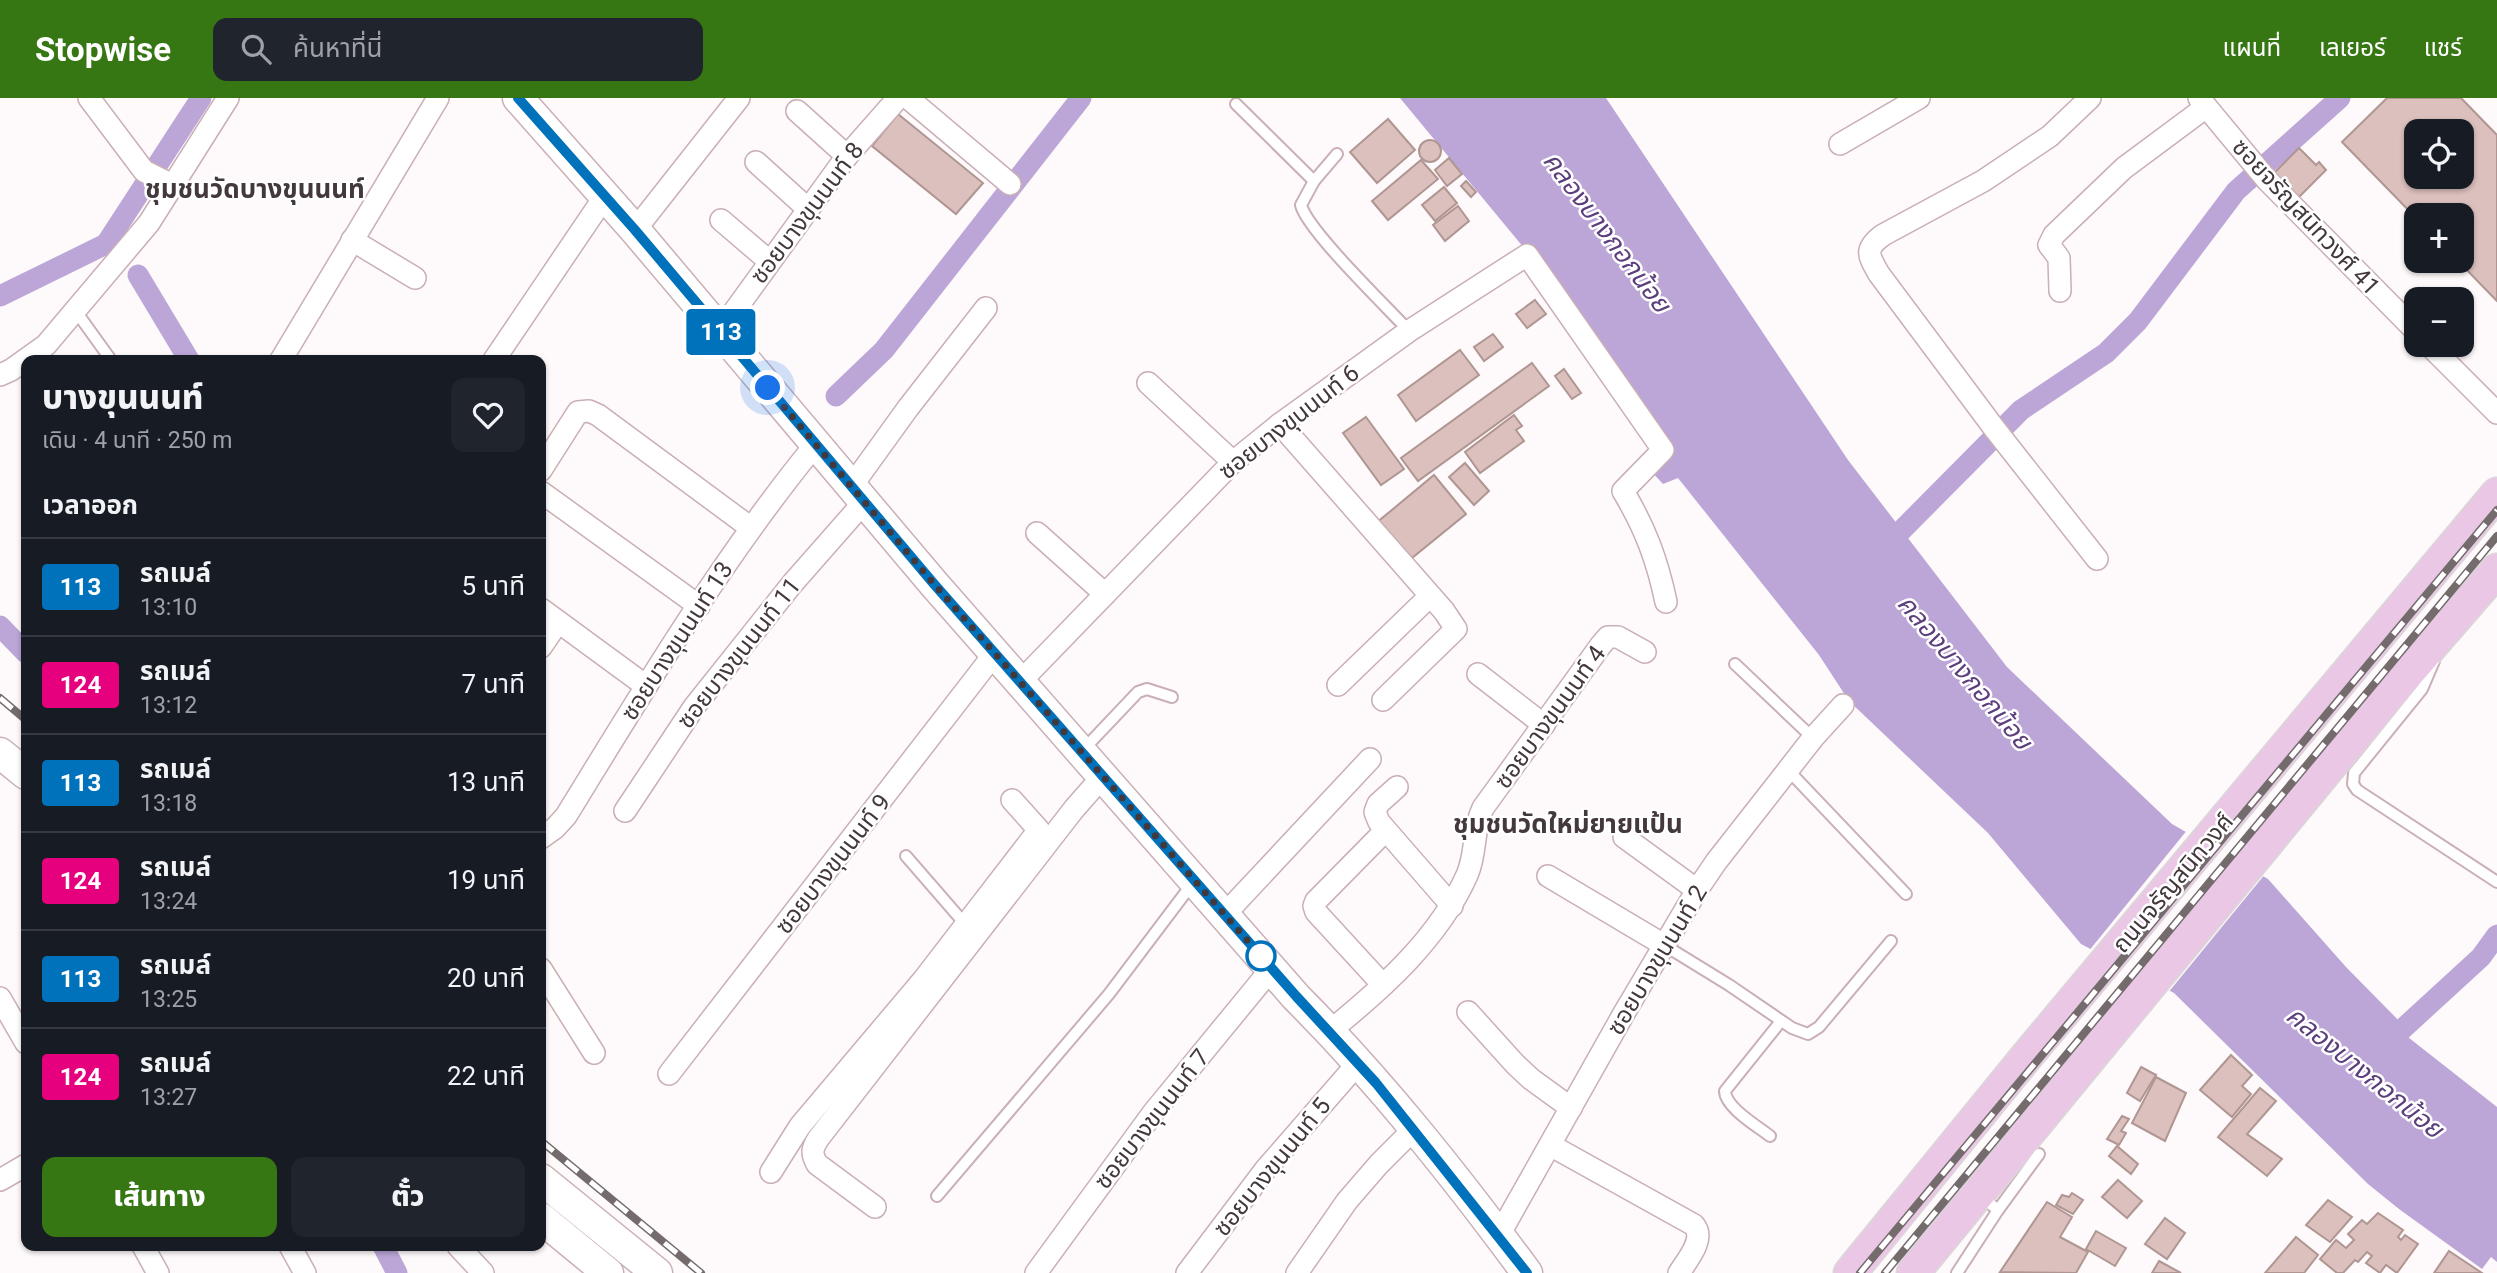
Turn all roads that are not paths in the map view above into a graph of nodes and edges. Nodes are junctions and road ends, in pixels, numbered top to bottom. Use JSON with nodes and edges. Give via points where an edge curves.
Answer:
{"nodes":[{"id":1,"x":89,"y":98,"type":"edge"},
{"id":2,"x":228,"y":98,"type":"edge"},
{"id":3,"x":438,"y":98,"type":"edge"},
{"id":4,"x":518,"y":98,"type":"edge"},
{"id":5,"x":739,"y":98,"type":"edge"},
{"id":6,"x":898,"y":98,"type":"edge"},
{"id":7,"x":908,"y":98,"type":"edge"},
{"id":8,"x":1919,"y":98,"type":"edge"},
{"id":9,"x":2090,"y":98,"type":"edge"},
{"id":10,"x":2202,"y":103,"type":"edge"},
{"id":11,"x":1236,"y":104,"type":"dead end"},
{"id":12,"x":797,"y":111,"type":"dead end"},
{"id":13,"x":1840,"y":144,"type":"dead end"},
{"id":14,"x":1337,"y":154,"type":"dead end"},
{"id":15,"x":848,"y":156,"type":"junction"},
{"id":16,"x":756,"y":162,"type":"dead end"},
{"id":17,"x":1314,"y":181,"type":"junction"},
{"id":18,"x":1010,"y":184,"type":"dead end"},
{"id":19,"x":172,"y":185,"type":"junction"},
{"id":20,"x":605,"y":196,"type":"junction"},
{"id":21,"x":808,"y":209,"type":"junction"},
{"id":22,"x":721,"y":220,"type":"dead end"},
{"id":23,"x":635,"y":230,"type":"junction"},
{"id":24,"x":352,"y":240,"type":"junction"},
{"id":25,"x":769,"y":261,"type":"junction"},
{"id":26,"x":415,"y":278,"type":"dead end"},
{"id":27,"x":2060,"y":291,"type":"dead end"},
{"id":28,"x":986,"y":309,"type":"dead end"},
{"id":29,"x":75,"y":310,"type":"junction"},
{"id":30,"x":2404,"y":319,"type":"edge"},
{"id":31,"x":720,"y":331,"type":"junction"},
{"id":32,"x":1409,"y":331,"type":"junction"},
{"id":33,"x":37,"y":355,"type":"edge"},
{"id":34,"x":107,"y":355,"type":"edge"},
{"id":35,"x":284,"y":355,"type":"edge"},
{"id":36,"x":497,"y":355,"type":"edge"},
{"id":37,"x":2441,"y":357,"type":"edge"},
{"id":38,"x":21,"y":364,"type":"edge"},
{"id":39,"x":0,"y":375,"type":"edge"},
{"id":40,"x":1148,"y":383,"type":"dead end"},
{"id":41,"x":2497,"y":414,"type":"edge"},
{"id":42,"x":1280,"y":424,"type":"junction"},
{"id":43,"x":815,"y":445,"type":"junction"},
{"id":44,"x":546,"y":462,"type":"edge"},
{"id":45,"x":1233,"y":463,"type":"junction"},
{"id":46,"x":2497,"y":494,"type":"edge"},
{"id":47,"x":858,"y":495,"type":"junction"},
{"id":48,"x":546,"y":496,"type":"edge"},
{"id":49,"x":751,"y":528,"type":"junction"},
{"id":50,"x":1037,"y":533,"type":"dead end"},
{"id":51,"x":2097,"y":559,"type":"dead end"},
{"id":52,"x":2497,"y":570,"type":"edge"},
{"id":53,"x":1105,"y":594,"type":"junction"},
{"id":54,"x":1430,"y":596,"type":"junction"},
{"id":55,"x":1666,"y":602,"type":"dead end"},
{"id":56,"x":699,"y":606,"type":"junction"},
{"id":57,"x":546,"y":613,"type":"edge"},
{"id":58,"x":558,"y":622,"type":"junction"},
{"id":59,"x":2438,"y":638,"type":"junction"},
{"id":60,"x":546,"y":640,"type":"edge"},
{"id":61,"x":1645,"y":652,"type":"dead end"},
{"id":62,"x":995,"y":653,"type":"junction"},
{"id":63,"x":1735,"y":664,"type":"dead end"},
{"id":64,"x":1478,"y":674,"type":"dead end"},
{"id":65,"x":1020,"y":682,"type":"junction"},
{"id":66,"x":1338,"y":685,"type":"dead end"},
{"id":67,"x":646,"y":686,"type":"junction"},
{"id":68,"x":1172,"y":697,"type":"dead end"},
{"id":69,"x":1383,"y":701,"type":"dead end"},
{"id":70,"x":1843,"y":705,"type":"dead end"},
{"id":71,"x":1544,"y":725,"type":"junction"},
{"id":72,"x":1813,"y":738,"type":"junction"},
{"id":73,"x":1370,"y":759,"type":"dead end"},
{"id":74,"x":1092,"y":764,"type":"junction"},
{"id":75,"x":1788,"y":770,"type":"junction"},
{"id":76,"x":1397,"y":787,"type":"dead end"},
{"id":77,"x":1012,"y":800,"type":"dead end"},
{"id":78,"x":625,"y":811,"type":"dead end"},
{"id":79,"x":1039,"y":830,"type":"junction"},
{"id":80,"x":1385,"y":831,"type":"junction"},
{"id":81,"x":546,"y":834,"type":"edge"},
{"id":82,"x":1624,"y":837,"type":"dead end"},
{"id":83,"x":906,"y":856,"type":"dead end"},
{"id":84,"x":1548,"y":876,"type":"dead end"},
{"id":85,"x":1195,"y":880,"type":"junction"},
{"id":86,"x":2497,"y":882,"type":"edge"},
{"id":87,"x":1697,"y":890,"type":"junction"},
{"id":88,"x":1906,"y":894,"type":"dead end"},
{"id":89,"x":1452,"y":906,"type":"junction"},
{"id":90,"x":1225,"y":914,"type":"junction"},
{"id":91,"x":965,"y":924,"type":"junction"},
{"id":92,"x":1891,"y":942,"type":"dead end"},
{"id":93,"x":1664,"y":945,"type":"junction"},
{"id":94,"x":1272,"y":968,"type":"junction"},
{"id":95,"x":546,"y":977,"type":"edge"},
{"id":96,"x":1383,"y":985,"type":"junction"},
{"id":97,"x":0,"y":998,"type":"edge"},
{"id":98,"x":1468,"y":1012,"type":"dead end"},
{"id":99,"x":1781,"y":1021,"type":"junction"},
{"id":100,"x":1330,"y":1031,"type":"junction"},
{"id":101,"x":21,"y":1034,"type":"edge"},
{"id":102,"x":594,"y":1053,"type":"dead end"},
{"id":103,"x":1359,"y":1062,"type":"junction"},
{"id":104,"x":669,"y":1074,"type":"dead end"},
{"id":105,"x":1571,"y":1108,"type":"junction"},
{"id":106,"x":1414,"y":1129,"type":"junction"},
{"id":107,"x":1770,"y":1136,"type":"dead end"},
{"id":108,"x":1550,"y":1144,"type":"junction"},
{"id":109,"x":2039,"y":1154,"type":"dead end"},
{"id":110,"x":21,"y":1168,"type":"edge"},
{"id":111,"x":771,"y":1172,"type":"dead end"},
{"id":112,"x":0,"y":1180,"type":"edge"},
{"id":113,"x":546,"y":1182,"type":"edge"},
{"id":114,"x":937,"y":1196,"type":"dead end"},
{"id":115,"x":1988,"y":1202,"type":"junction"},
{"id":116,"x":875,"y":1207,"type":"dead end"},
{"id":117,"x":546,"y":1222,"type":"edge"},
{"id":118,"x":1499,"y":1235,"type":"junction"},
{"id":119,"x":146,"y":1251,"type":"edge"},
{"id":120,"x":293,"y":1251,"type":"edge"},
{"id":121,"x":463,"y":1251,"type":"edge"},
{"id":122,"x":158,"y":1273,"type":"edge"},
{"id":123,"x":305,"y":1273,"type":"edge"},
{"id":124,"x":483,"y":1273,"type":"edge"},
{"id":125,"x":608,"y":1273,"type":"edge"},
{"id":126,"x":657,"y":1273,"type":"edge"},
{"id":127,"x":1036,"y":1273,"type":"edge"},
{"id":128,"x":1187,"y":1273,"type":"edge"},
{"id":129,"x":1297,"y":1273,"type":"edge"},
{"id":130,"x":1527,"y":1273,"type":"edge"},
{"id":131,"x":1679,"y":1273,"type":"edge"},
{"id":132,"x":1850,"y":1273,"type":"edge"},
{"id":133,"x":1913,"y":1273,"type":"edge"},
{"id":134,"x":1957,"y":1273,"type":"edge"}],
"edges":[{"from":1,"to":19,"type":"street","via":[[144,171]]},
{"from":2,"to":19,"type":"street"},
{"from":3,"to":24,"type":"street"},
{"from":4,"to":20,"type":"street"},
{"from":5,"to":23,"type":"street"},
{"from":6,"to":15,"type":"street","name":"ซอยบางขุนนนท์ 8"},
{"from":7,"to":18,"type":"street"},
{"from":8,"to":13,"type":"street"},
{"from":9,"to":51,"type":"street","via":[[2050,136],[1983,181],[1883,235],[1869,249],[1879,274]]},
{"from":10,"to":27,"type":"street","via":[[2054,235],[2049,245],[2059,258]]},
{"from":10,"to":30,"type":"street","name":"ซอยจรัญสนิทวงศ์ 41","via":[[2267,180]]},
{"from":11,"to":17,"type":"lane"},
{"from":12,"to":15,"type":"street"},
{"from":14,"to":17,"type":"lane"},
{"from":15,"to":21,"type":"street","name":"ซอยบางขุนนนท์ 8"},
{"from":16,"to":21,"type":"street"},
{"from":17,"to":32,"type":"lane","via":[[1301,205],[1303,212]]},
{"from":19,"to":29,"type":"street","via":[[149,223]]},
{"from":20,"to":23,"type":"street"},
{"from":20,"to":36,"type":"street"},
{"from":21,"to":25,"type":"street","name":"ซอยบางขุนนนท์ 8"},
{"from":22,"to":25,"type":"street"},
{"from":23,"to":31,"type":"street"},
{"from":24,"to":26,"type":"street"},
{"from":24,"to":35,"type":"street"},
{"from":25,"to":31,"type":"street","name":"ซอยบางขุนนนท์ 8"},
{"from":28,"to":47,"type":"street","name":"ซอยบางขุนนนท์ 11","via":[[908,408]]},
{"from":29,"to":33,"type":"street","via":[[48,349]]},
{"from":29,"to":34,"type":"lane"},
{"from":31,"to":43,"type":"street"},
{"from":32,"to":42,"type":"street","name":"ซอยบางขุนนนท์ 6"},
{"from":32,"to":55,"type":"street","name":"ซอยบางขุนนนท์ 6","via":[[1527,255],[1663,450],[1623,491],[1658,564]]},
{"from":37,"to":41,"type":"street"},
{"from":38,"to":39,"type":"street"},
{"from":40,"to":45,"type":"street"},
{"from":42,"to":45,"type":"street","name":"ซอยบางขุนนนท์ 6"},
{"from":42,"to":54,"type":"street"},
{"from":43,"to":47,"type":"street"},
{"from":43,"to":49,"type":"street","name":"ซอยบางขุนนนท์ 13"},
{"from":44,"to":49,"type":"street","via":[[578,412],[589,411]]},
{"from":45,"to":53,"type":"street","name":"ซอยบางขุนนนท์ 6"},
{"from":46,"to":132,"type":"main road","name":"ถนนจรัญสนิทวงศ์"},
{"from":47,"to":62,"type":"street"},
{"from":47,"to":78,"type":"street","name":"ซอยบางขุนนนท์ 11","via":[[694,707]]},
{"from":48,"to":56,"type":"street"},
{"from":49,"to":56,"type":"street","name":"ซอยบางขุนนนท์ 13"},
{"from":50,"to":53,"type":"street"},
{"from":52,"to":59,"type":"main road","name":"ถนนจรัญสนิทวงศ์"},
{"from":53,"to":65,"type":"street","name":"ซอยบางขุนนนท์ 6"},
{"from":54,"to":66,"type":"street"},
{"from":54,"to":69,"type":"street","via":[[1456,629]]},
{"from":56,"to":67,"type":"street","name":"ซอยบางขุนนนท์ 13"},
{"from":57,"to":58,"type":"street"},
{"from":58,"to":60,"type":"street"},
{"from":58,"to":67,"type":"street"},
{"from":59,"to":86,"type":"lane","via":[[2422,689],[2354,773],[2353,784]]},
{"from":59,"to":115,"type":"main road","name":"ถนนจรัญสนิทวงศ์","via":[[2063,1088]]},
{"from":61,"to":71,"type":"street","name":"ซอยบางขุนนนท์ 4","via":[[1618,637],[1608,637]]},
{"from":62,"to":65,"type":"street"},
{"from":62,"to":104,"type":"street","name":"ซอยบางขุนนนท์ 9"},
{"from":63,"to":72,"type":"lane"},
{"from":64,"to":71,"type":"street"},
{"from":65,"to":74,"type":"street"},
{"from":67,"to":81,"type":"street","name":"ซอยบางขุนนนท์ 13","via":[[566,816]]},
{"from":68,"to":74,"type":"lane","via":[[1147,689],[1138,692]]},
{"from":70,"to":72,"type":"street","name":"ซอยบางขุนนนท์ 2"},
{"from":71,"to":89,"type":"street","name":"ซอยบางขุนนนท์ 4","via":[[1483,808],[1476,823],[1469,872]]},
{"from":72,"to":75,"type":"street","name":"ซอยบางขุนนนท์ 2"},
{"from":73,"to":90,"type":"street"},
{"from":74,"to":79,"type":"street"},
{"from":74,"to":85,"type":"street"},
{"from":74,"to":116,"type":"street","via":[[1065,820],[818,1139],[812,1156],[817,1164]]},
{"from":75,"to":87,"type":"street","name":"ซอยบางขุนนนท์ 2"},
{"from":75,"to":88,"type":"lane"},
{"from":76,"to":80,"type":"street","via":[[1375,812]]},
{"from":77,"to":79,"type":"street"},
{"from":79,"to":91,"type":"street"},
{"from":80,"to":89,"type":"street"},
{"from":80,"to":96,"type":"street","via":[[1314,906]]},
{"from":82,"to":87,"type":"street"},
{"from":83,"to":91,"type":"lane"},
{"from":84,"to":93,"type":"street"},
{"from":85,"to":90,"type":"street"},
{"from":85,"to":114,"type":"lane","via":[[1108,994]]},
{"from":87,"to":93,"type":"street","name":"ซอยบางขุนนนท์ 2"},
{"from":89,"to":96,"type":"street","name":"ซอยบางขุนนนท์ 4"},
{"from":90,"to":94,"type":"street"},
{"from":91,"to":111,"type":"street","via":[[800,1126]]},
{"from":92,"to":99,"type":"lane","via":[[1814,1032],[1802,1033]]},
{"from":93,"to":99,"type":"lane"},
{"from":93,"to":105,"type":"street","name":"ซอยบางขุนนนท์ 2"},
{"from":94,"to":100,"type":"street"},
{"from":94,"to":127,"type":"street","name":"ซอยบางขุนนนท์ 7","via":[[1153,1113]]},
{"from":95,"to":102,"type":"street"},
{"from":96,"to":100,"type":"street","name":"ซอยบางขุนนนท์ 4"},
{"from":97,"to":101,"type":"street"},
{"from":98,"to":105,"type":"street","via":[[1531,1079]]},
{"from":99,"to":107,"type":"lane","via":[[1725,1091],[1731,1105]]},
{"from":100,"to":103,"type":"street"},
{"from":103,"to":106,"type":"street"},
{"from":103,"to":128,"type":"street","name":"ซอยบางขุนนนท์ 5","via":[[1265,1170]]},
{"from":105,"to":108,"type":"street","name":"ซอยบางขุนนนท์ 2"},
{"from":106,"to":118,"type":"street"},
{"from":106,"to":129,"type":"street","via":[[1347,1201]]},
{"from":108,"to":118,"type":"street","name":"ซอยบางขุนนนท์ 2"},
{"from":108,"to":131,"type":"street","via":[[1694,1225],[1699,1238]]},
{"from":109,"to":115,"type":"lane"},
{"from":110,"to":112,"type":"street"},
{"from":113,"to":126,"type":"street"},
{"from":115,"to":133,"type":"main road","name":"ถนนจรัญสนิทวงศ์"},
{"from":115,"to":134,"type":"lane"},
{"from":117,"to":125,"type":"street"},
{"from":118,"to":130,"type":"street"},
{"from":119,"to":122,"type":"street"},
{"from":120,"to":123,"type":"street"},
{"from":121,"to":124,"type":"street"}]}
